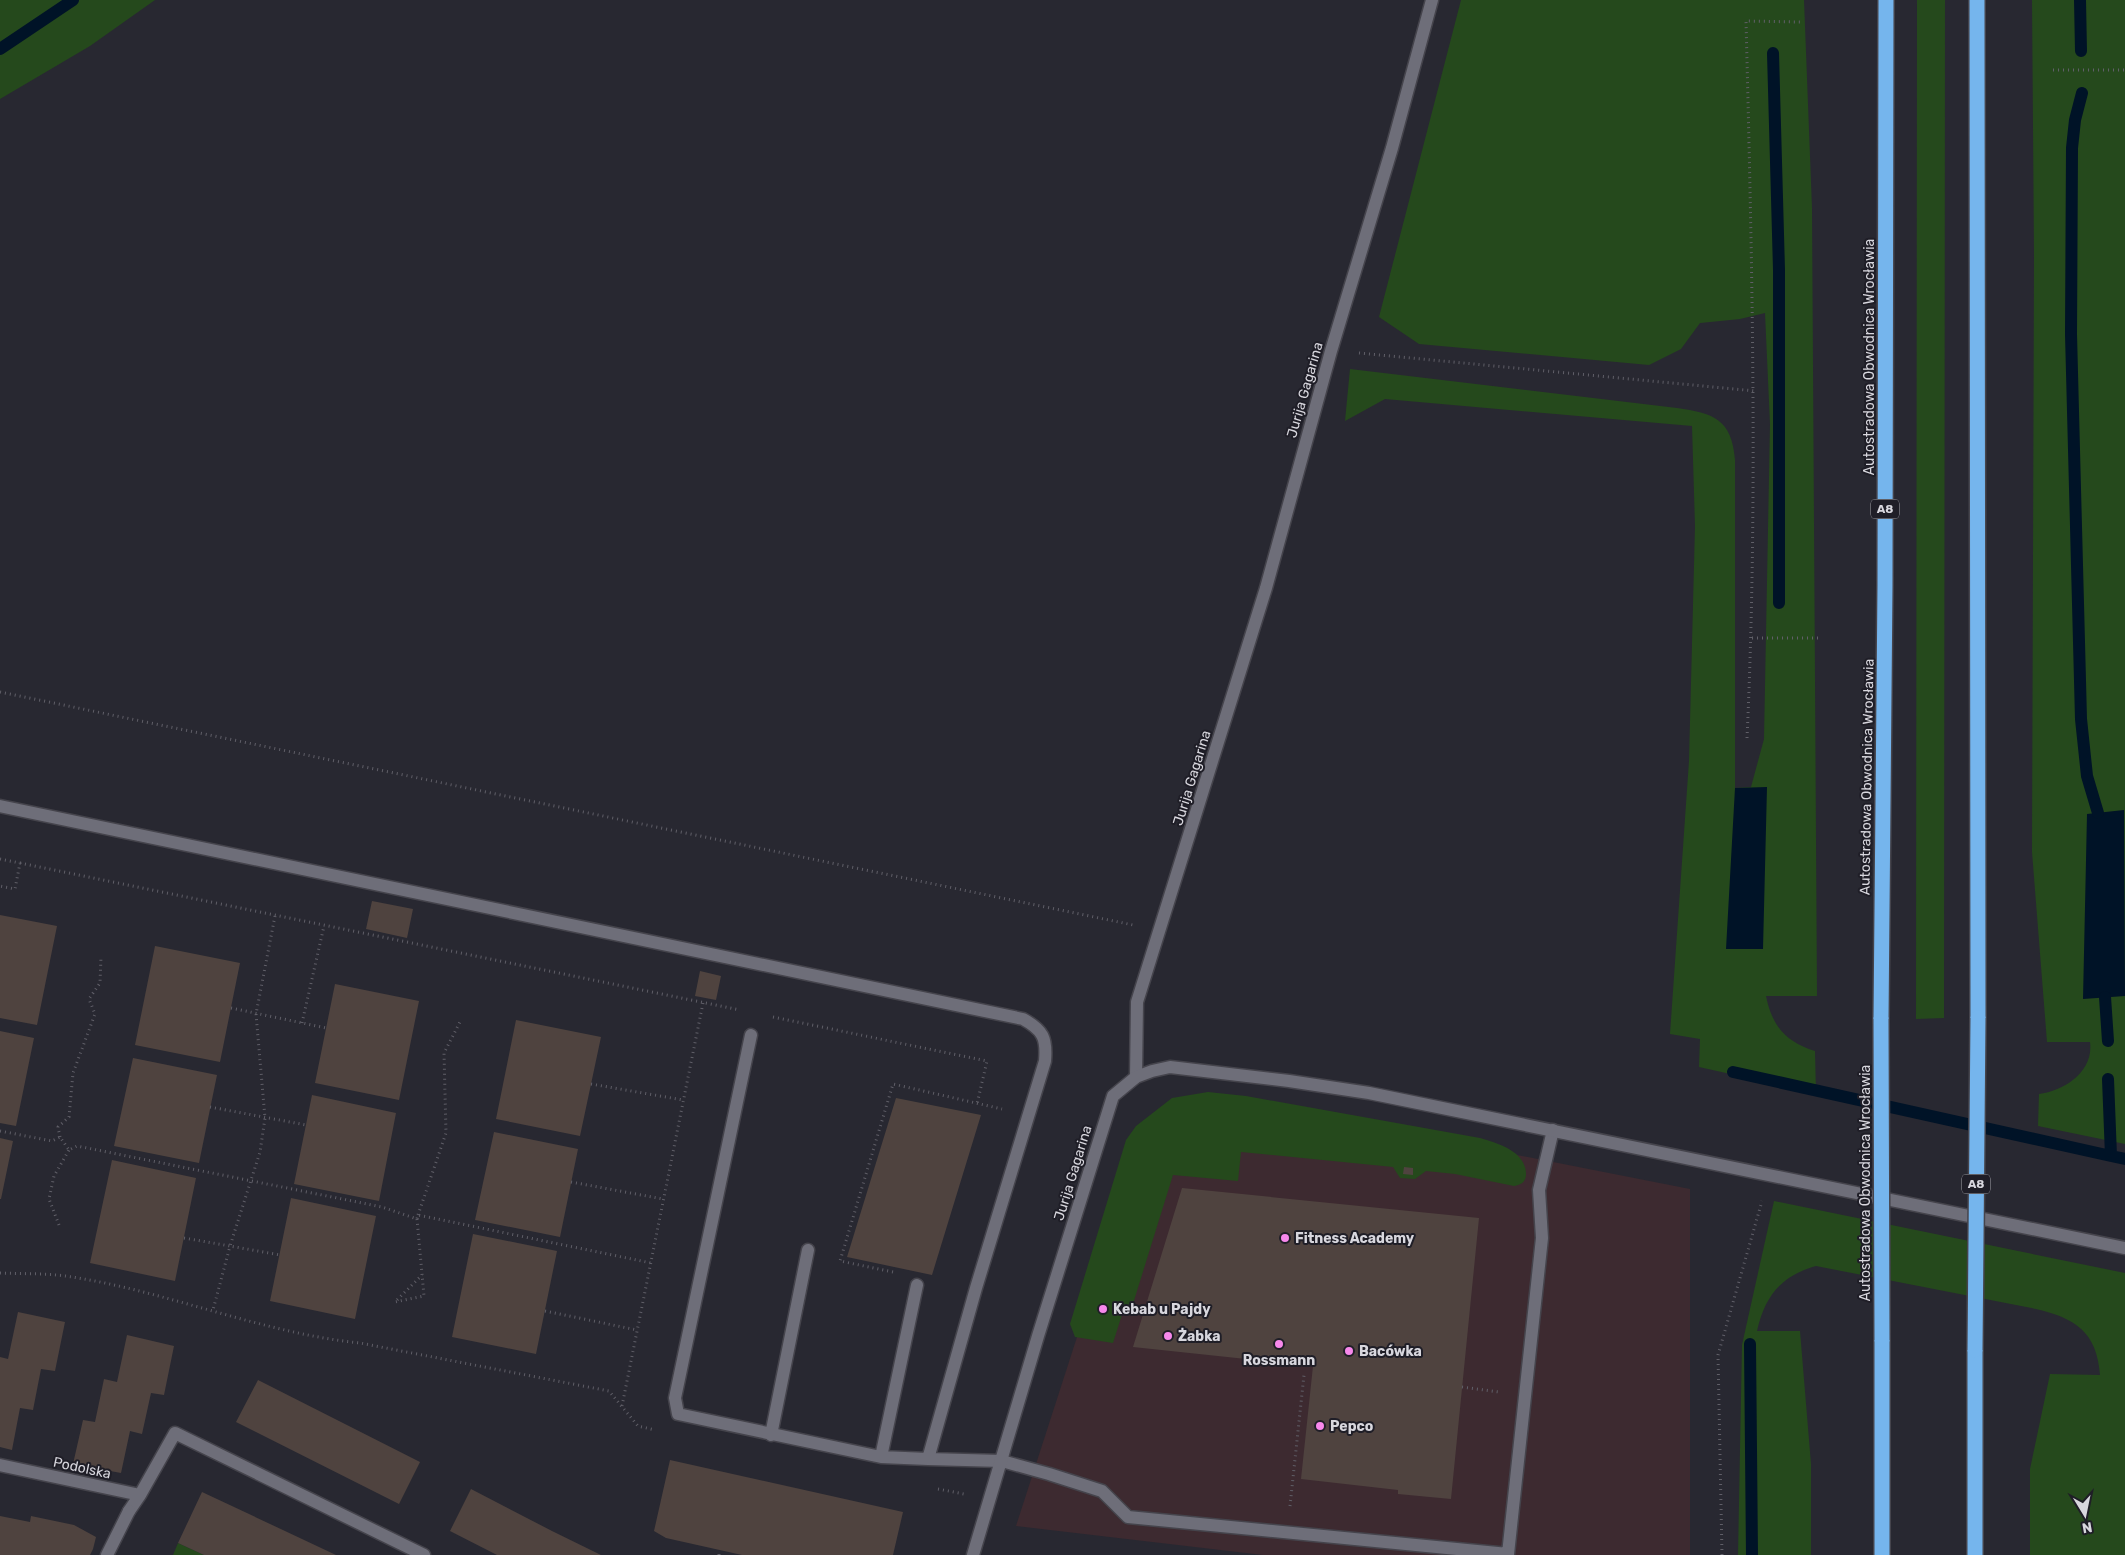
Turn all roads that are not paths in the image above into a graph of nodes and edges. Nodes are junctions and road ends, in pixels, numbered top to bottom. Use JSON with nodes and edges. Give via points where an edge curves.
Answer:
{"nodes":[{"id":1,"x":1432,"y":0,"type":"edge"},
{"id":2,"x":1886,"y":0,"type":"edge"},
{"id":3,"x":1977,"y":0,"type":"edge"},
{"id":4,"x":0,"y":806,"type":"edge"},
{"id":5,"x":751,"y":1035,"type":"dead end"},
{"id":6,"x":1136,"y":1078,"type":"junction"},
{"id":7,"x":1552,"y":1130,"type":"junction"},
{"id":8,"x":2125,"y":1248,"type":"edge"},
{"id":9,"x":808,"y":1250,"type":"dead end"},
{"id":10,"x":916,"y":1285,"type":"dead end"},
{"id":11,"x":771,"y":1435,"type":"junction"},
{"id":12,"x":880,"y":1457,"type":"junction"},
{"id":13,"x":928,"y":1459,"type":"junction"},
{"id":14,"x":1002,"y":1461,"type":"junction"},
{"id":15,"x":0,"y":1465,"type":"edge"},
{"id":16,"x":140,"y":1495,"type":"junction"},
{"id":17,"x":107,"y":1555,"type":"edge"},
{"id":18,"x":424,"y":1555,"type":"edge"},
{"id":19,"x":973,"y":1555,"type":"edge"},
{"id":20,"x":1882,"y":1555,"type":"edge"},
{"id":21,"x":1974,"y":1555,"type":"edge"}],
"edges":[{"from":1,"to":6,"type":"street","name":"Jurija Gagarina","via":[[1266,588],[1137,1002]]},
{"from":2,"to":20,"type":"highway","name":"Autostradowa Obwodnica Wrocławia","number":"A8","bridge":true},
{"from":3,"to":21,"type":"highway","number":"A8","bridge":true,"via":[[1978,1018]]},
{"from":4,"to":13,"type":"street","via":[[1023,1019],[1038,1027],[1046,1044],[1045,1061]]},
{"from":5,"to":11,"type":"street","via":[[675,1398],[678,1414]]},
{"from":6,"to":7,"type":"street","via":[[1170,1067],[1244,1075],[1369,1093]]},
{"from":6,"to":14,"type":"street","name":"Jurija Gagarina","via":[[1113,1096]]},
{"from":7,"to":8,"type":"street"},
{"from":7,"to":14,"type":"street","via":[[1539,1190],[1542,1238],[1508,1554],[1128,1517],[1102,1491]]},
{"from":9,"to":11,"type":"street"},
{"from":10,"to":12,"type":"street"},
{"from":11,"to":12,"type":"street"},
{"from":12,"to":13,"type":"street"},
{"from":13,"to":14,"type":"street"},
{"from":14,"to":19,"type":"street","name":"Jurija Gagarina"},
{"from":15,"to":16,"type":"street","name":"Podolska"},
{"from":16,"to":17,"type":"street"},
{"from":16,"to":18,"type":"street","via":[[175,1434]]}]}
